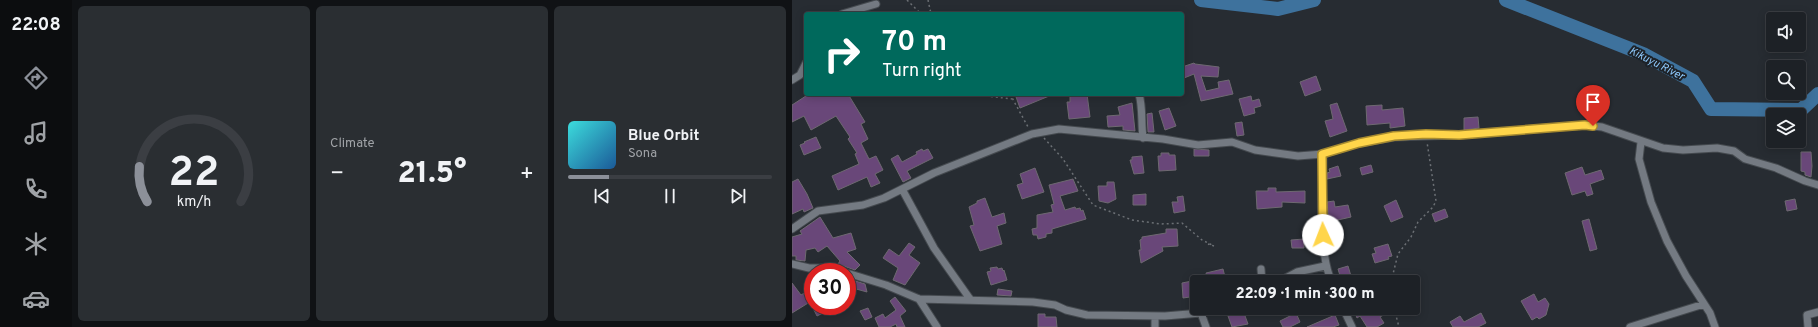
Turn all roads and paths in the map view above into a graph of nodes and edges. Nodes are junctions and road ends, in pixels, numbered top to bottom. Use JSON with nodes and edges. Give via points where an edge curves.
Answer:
{"nodes":[{"id":1,"x":906,"y":0,"type":"edge"},
{"id":2,"x":928,"y":0,"type":"edge"},
{"id":3,"x":876,"y":4,"type":"dead end"},
{"id":4,"x":849,"y":12,"type":"edge"},
{"id":5,"x":919,"y":12,"type":"edge"},
{"id":6,"x":931,"y":12,"type":"edge"},
{"id":7,"x":804,"y":67,"type":"edge"},
{"id":8,"x":792,"y":80,"type":"edge"},
{"id":9,"x":987,"y":96,"type":"edge"},
{"id":10,"x":1011,"y":96,"type":"edge"},
{"id":11,"x":1139,"y":96,"type":"edge"},
{"id":12,"x":1012,"y":99,"type":"junction"},
{"id":13,"x":1036,"y":133,"type":"junction"},
{"id":14,"x":1426,"y":134,"type":"junction"},
{"id":15,"x":1143,"y":138,"type":"junction"},
{"id":16,"x":1641,"y":142,"type":"junction"},
{"id":17,"x":1322,"y":154,"type":"junction"},
{"id":18,"x":1818,"y":185,"type":"edge"},
{"id":19,"x":902,"y":189,"type":"junction"},
{"id":20,"x":792,"y":229,"type":"edge"},
{"id":21,"x":1208,"y":244,"type":"dead end"},
{"id":22,"x":792,"y":264,"type":"edge"},
{"id":23,"x":1326,"y":266,"type":"junction"},
{"id":24,"x":804,"y":267,"type":"edge"},
{"id":25,"x":1261,"y":269,"type":"dead end"},
{"id":26,"x":856,"y":275,"type":"edge"},
{"id":27,"x":1261,"y":275,"type":"edge"},
{"id":28,"x":1292,"y":275,"type":"edge"},
{"id":29,"x":1329,"y":275,"type":"edge"},
{"id":30,"x":1393,"y":275,"type":"edge"},
{"id":31,"x":920,"y":298,"type":"junction"},
{"id":32,"x":970,"y":299,"type":"junction"},
{"id":33,"x":1704,"y":304,"type":"junction"},
{"id":34,"x":1818,"y":312,"type":"edge"},
{"id":35,"x":1190,"y":314,"type":"edge"},
{"id":36,"x":1202,"y":315,"type":"edge"},
{"id":37,"x":1346,"y":315,"type":"edge"},
{"id":38,"x":1396,"y":315,"type":"edge"},
{"id":39,"x":1155,"y":316,"type":"junction"},
{"id":40,"x":937,"y":327,"type":"edge"},
{"id":41,"x":1155,"y":327,"type":"edge"},
{"id":42,"x":1206,"y":327,"type":"edge"},
{"id":43,"x":1352,"y":327,"type":"edge"},
{"id":44,"x":1400,"y":327,"type":"edge"},
{"id":45,"x":1630,"y":327,"type":"edge"},
{"id":46,"x":1716,"y":327,"type":"edge"},
{"id":47,"x":1808,"y":327,"type":"edge"}],
"edges":[{"from":1,"to":5,"type":"path"},
{"from":2,"to":6,"type":"path"},
{"from":3,"to":4,"type":"street"},
{"from":7,"to":8,"type":"street","via":[[800,75]]},
{"from":9,"to":12,"type":"path"},
{"from":10,"to":12,"type":"path"},
{"from":11,"to":15,"type":"street"},
{"from":12,"to":13,"type":"path"},
{"from":13,"to":15,"type":"street","via":[[1059,129]]},
{"from":13,"to":19,"type":"street","via":[[934,173]]},
{"from":13,"to":21,"type":"path","via":[[1063,159],[1093,205],[1132,220],[1161,224],[1182,223],[1202,240],[1214,246]]},
{"from":14,"to":16,"type":"street","via":[[1459,135],[1585,125],[1602,127]]},
{"from":14,"to":17,"type":"street","via":[[1394,136]]},
{"from":14,"to":30,"type":"path","via":[[1436,200],[1433,207],[1418,222],[1411,238],[1398,254]]},
{"from":15,"to":17,"type":"street","via":[[1198,146],[1232,142],[1255,150],[1298,156]]},
{"from":16,"to":18,"type":"street","via":[[1670,149],[1710,148],[1734,152],[1745,159]]},
{"from":16,"to":33,"type":"street","via":[[1639,159],[1651,202],[1667,241]]},
{"from":17,"to":23,"type":"street"},
{"from":19,"to":20,"type":"street","via":[[863,205],[818,211]]},
{"from":19,"to":32,"type":"street","via":[[934,248]]},
{"from":22,"to":24,"type":"street"},
{"from":23,"to":28,"type":"street"},
{"from":23,"to":29,"type":"street"},
{"from":25,"to":27,"type":"street"},
{"from":26,"to":31,"type":"street"},
{"from":31,"to":32,"type":"street"},
{"from":31,"to":40,"type":"street"},
{"from":32,"to":39,"type":"street","via":[[1055,305],[1087,315]]},
{"from":33,"to":45,"type":"street"},
{"from":33,"to":46,"type":"street"},
{"from":34,"to":47,"type":"street","via":[[1807,315]]},
{"from":35,"to":39,"type":"street"},
{"from":36,"to":42,"type":"street"},
{"from":37,"to":43,"type":"street"},
{"from":38,"to":44,"type":"path"},
{"from":39,"to":41,"type":"street"}]}
